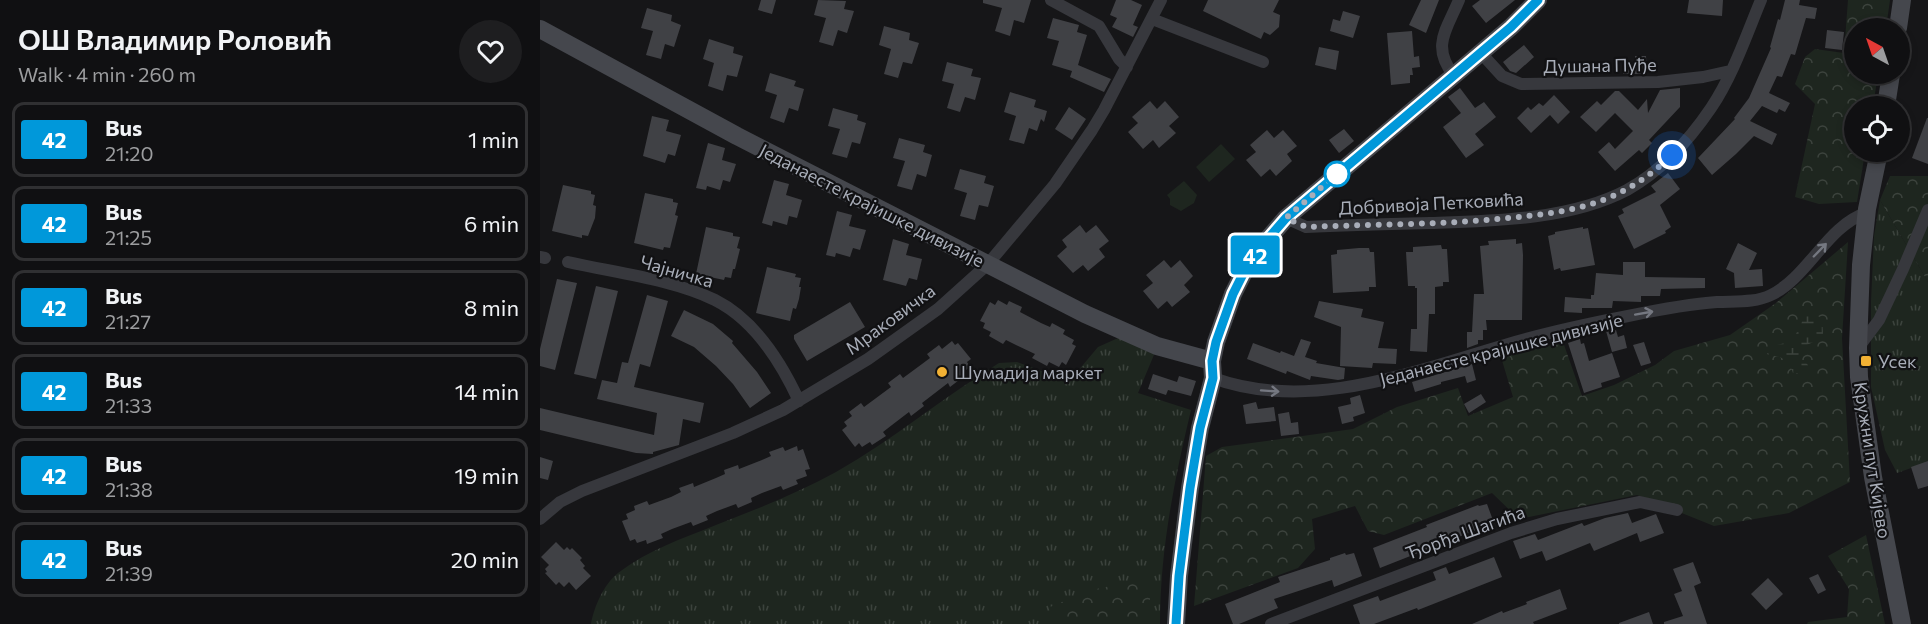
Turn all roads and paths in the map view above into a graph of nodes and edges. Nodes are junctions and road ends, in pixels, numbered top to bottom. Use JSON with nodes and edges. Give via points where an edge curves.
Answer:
{"nodes":[{"id":1,"x":1051,"y":0,"type":"edge"},
{"id":2,"x":1161,"y":0,"type":"edge"},
{"id":3,"x":1459,"y":0,"type":"edge"},
{"id":4,"x":1538,"y":0,"type":"edge"},
{"id":5,"x":1761,"y":0,"type":"edge"},
{"id":6,"x":1902,"y":0,"type":"edge"},
{"id":7,"x":1899,"y":18,"type":"edge"},
{"id":8,"x":1152,"y":19,"type":"junction"},
{"id":9,"x":540,"y":29,"type":"edge"},
{"id":10,"x":1481,"y":53,"type":"junction"},
{"id":11,"x":1263,"y":62,"type":"dead end"},
{"id":12,"x":1127,"y":67,"type":"junction"},
{"id":13,"x":1730,"y":71,"type":"junction"},
{"id":14,"x":1454,"y":76,"type":"junction"},
{"id":15,"x":1877,"y":162,"type":"edge"},
{"id":16,"x":1928,"y":210,"type":"edge"},
{"id":17,"x":1866,"y":213,"type":"junction"},
{"id":18,"x":1286,"y":218,"type":"junction"},
{"id":19,"x":568,"y":262,"type":"dead end"},
{"id":20,"x":988,"y":264,"type":"junction"},
{"id":21,"x":1858,"y":348,"type":"junction"},
{"id":22,"x":1213,"y":370,"type":"junction"},
{"id":23,"x":799,"y":401,"type":"junction"},
{"id":24,"x":545,"y":508,"type":"edge"},
{"id":25,"x":1677,"y":510,"type":"dead end"},
{"id":26,"x":540,"y":519,"type":"edge"},
{"id":27,"x":1176,"y":624,"type":"edge"},
{"id":28,"x":1271,"y":624,"type":"edge"},
{"id":29,"x":1902,"y":624,"type":"edge"}],
"edges":[{"from":1,"to":12,"type":"street","via":[[1099,26]]},
{"from":2,"to":8,"type":"street","name":"Мраковичка"},
{"from":3,"to":14,"type":"street","via":[[1441,46],[1444,62]]},
{"from":4,"to":10,"type":"street"},
{"from":5,"to":13,"type":"street","name":"Добривоја Петковића"},
{"from":6,"to":7,"type":"street"},
{"from":8,"to":11,"type":"street"},
{"from":8,"to":12,"type":"street","name":"Мраковичка"},
{"from":9,"to":20,"type":"street","name":"Једанаесте крајишке дивизије","via":[[737,136]]},
{"from":10,"to":13,"type":"street","name":"Душана Пуђе","via":[[1502,76],[1521,84],[1658,82]]},
{"from":10,"to":14,"type":"street"},
{"from":12,"to":20,"type":"street","name":"Мраковичка","via":[[1098,120],[1055,184]]},
{"from":13,"to":18,"type":"street","name":"Добривоја Петковића","via":[[1710,109],[1672,155],[1626,190],[1591,204],[1486,221],[1306,227]]},
{"from":14,"to":18,"type":"street"},
{"from":15,"to":17,"type":"street","name":"Кружни пут Кијево"},
{"from":16,"to":21,"type":"street","via":[[1879,320]]},
{"from":17,"to":21,"type":"street","name":"Кружни пут Кијево"},
{"from":22,"to":17,"type":"street","name":"Једанаесте крајишке дивизије","one_way":true,"via":[[1248,389],[1302,392],[1334,388],[1403,376],[1538,336],[1628,316],[1764,298],[1784,287],[1851,219]]},
{"from":18,"to":22,"type":"street","via":[[1240,279],[1222,321]]},
{"from":19,"to":23,"type":"street","name":"Чајничка","via":[[694,291],[716,301],[757,333]]},
{"from":20,"to":22,"type":"street","name":"Једанаесте крајишке дивизије","via":[[1127,334]]},
{"from":20,"to":23,"type":"street","name":"Мраковичка","via":[[894,342]]},
{"from":21,"to":29,"type":"street","name":"Кружни пут Кијево","via":[[1873,477]]},
{"from":22,"to":27,"type":"street","via":[[1190,488]]},
{"from":23,"to":24,"type":"street","name":"Мраковичка","via":[[733,433]]},
{"from":24,"to":26,"type":"street","name":"Мраковичка"},
{"from":25,"to":28,"type":"street","name":"Ђорђа Шагића","via":[[1640,502],[1557,519]]}]}
